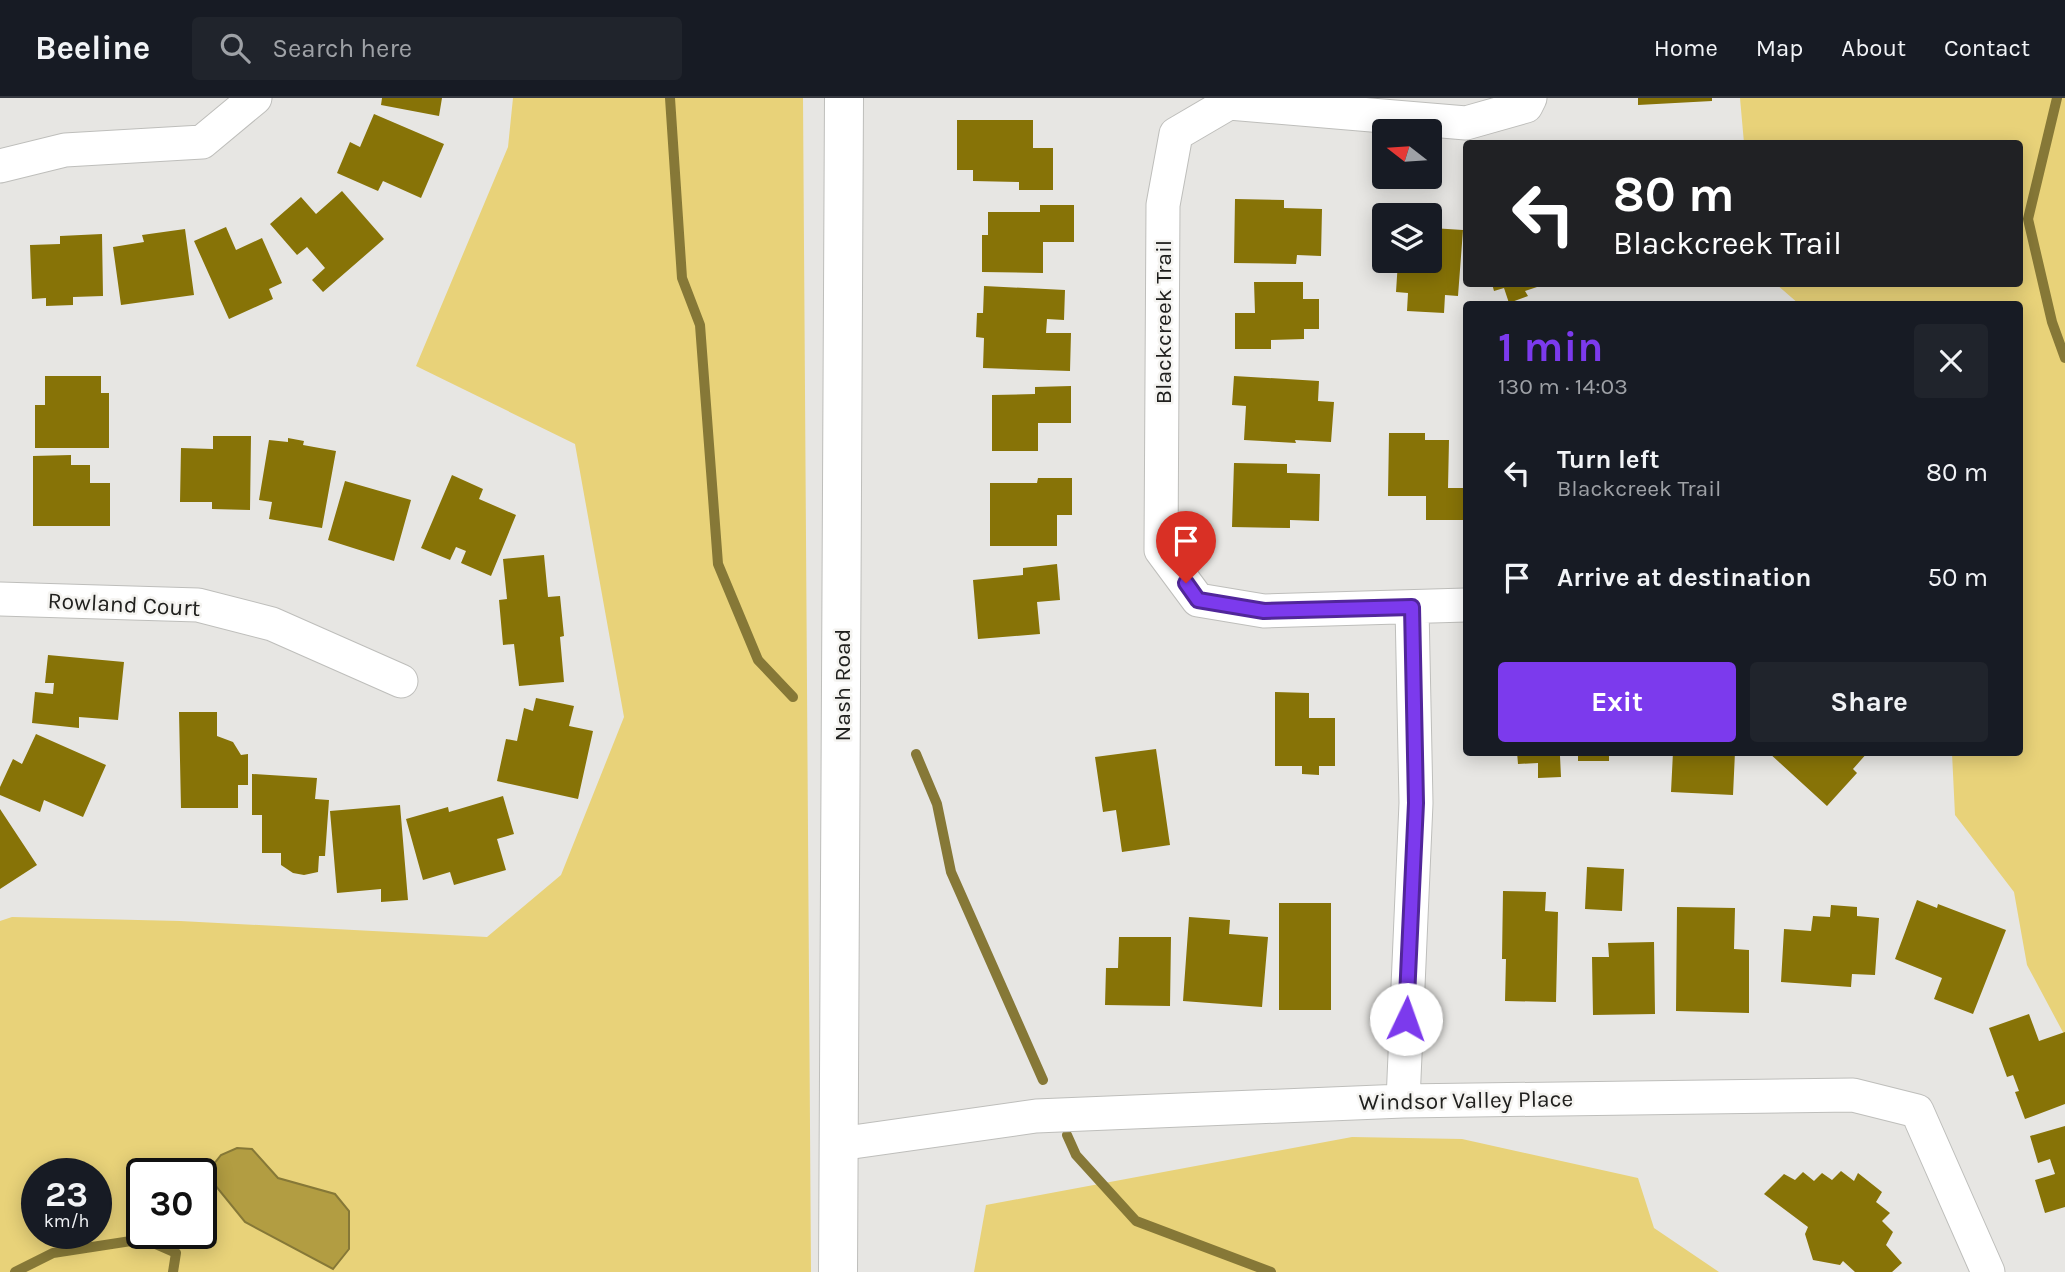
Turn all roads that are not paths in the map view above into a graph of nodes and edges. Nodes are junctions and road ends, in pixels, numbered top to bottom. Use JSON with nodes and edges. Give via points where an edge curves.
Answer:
{"nodes":[{"id":1,"x":255,"y":98,"type":"edge"},
{"id":2,"x":844,"y":98,"type":"edge"},
{"id":3,"x":1530,"y":98,"type":"edge"},
{"id":4,"x":0,"y":166,"type":"edge"},
{"id":5,"x":0,"y":599,"type":"edge"},
{"id":6,"x":1463,"y":605,"type":"edge"},
{"id":7,"x":1412,"y":607,"type":"junction"},
{"id":8,"x":401,"y":681,"type":"dead end"},
{"id":9,"x":1403,"y":1101,"type":"junction"},
{"id":10,"x":839,"y":1144,"type":"junction"},
{"id":11,"x":838,"y":1272,"type":"edge"},
{"id":12,"x":1988,"y":1272,"type":"edge"}],
"edges":[{"from":1,"to":4,"type":"street","via":[[202,142],[65,150]]},
{"from":2,"to":10,"type":"street","name":"Nash Road"},
{"from":3,"to":7,"type":"street","name":"Blackcreek Trail","via":[[1526,106],[1466,123],[1229,103],[1176,134],[1163,205],[1161,550],[1198,600],[1264,611]]},
{"from":5,"to":8,"type":"street","name":"Rowland Court","via":[[198,605],[272,624]]},
{"from":6,"to":7,"type":"street","name":"Blackcreek Trail"},
{"from":7,"to":9,"type":"street","via":[[1416,803]]},
{"from":9,"to":10,"type":"street","name":"Windsor Valley Place","via":[[1036,1116]]},
{"from":9,"to":12,"type":"street","name":"Windsor Valley Place","via":[[1853,1095],[1917,1111]]},
{"from":10,"to":11,"type":"street","name":"Nash Road"}]}
